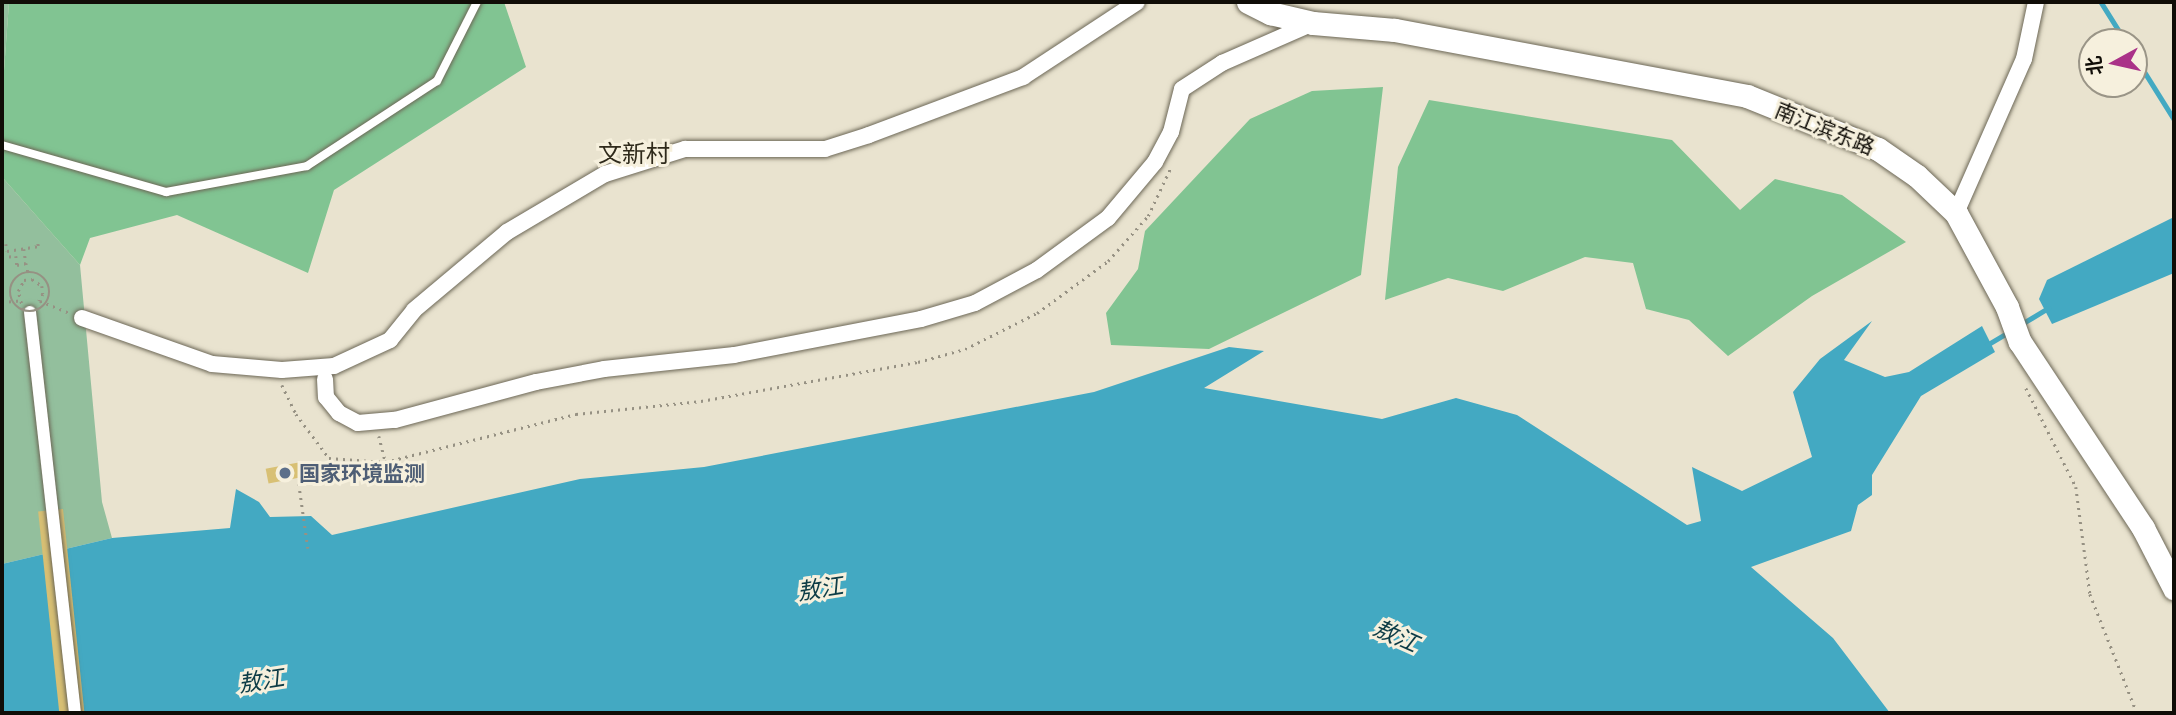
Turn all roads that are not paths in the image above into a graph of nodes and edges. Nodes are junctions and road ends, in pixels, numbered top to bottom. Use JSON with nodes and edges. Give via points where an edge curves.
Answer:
{"nodes":[{"id":1,"x":477,"y":2,"type":"edge"},
{"id":2,"x":1137,"y":2,"type":"edge"},
{"id":3,"x":1248,"y":2,"type":"edge"},
{"id":4,"x":2036,"y":2,"type":"edge"},
{"id":5,"x":1313,"y":23,"type":"junction"},
{"id":6,"x":2,"y":145,"type":"edge"},
{"id":7,"x":1956,"y":213,"type":"junction"},
{"id":8,"x":27,"y":311,"type":"road end"},
{"id":9,"x":82,"y":318,"type":"dead end"},
{"id":10,"x":325,"y":379,"type":"dead end"},
{"id":11,"x":2174,"y":588,"type":"edge"},
{"id":12,"x":75,"y":713,"type":"edge"}],
"edges":[{"from":1,"to":6,"type":"lane","via":[[437,81],[307,166],[166,192]]},
{"from":2,"to":9,"type":"street","via":[[1023,77],[869,135],[825,149],[685,149],[605,174],[507,232],[414,310],[390,340],[334,366],[282,370],[212,364]]},
{"from":3,"to":5,"type":"main road","name":"南江滨东路","via":[[1270,13]]},
{"from":4,"to":7,"type":"street","via":[[2024,59]]},
{"from":5,"to":7,"type":"main road","name":"南江滨东路","via":[[1395,30],[1747,96],[1866,142],[1917,176]]},
{"from":5,"to":10,"type":"street","via":[[1222,63],[1182,89],[1171,132],[1155,162],[1108,218],[1037,270],[975,303],[921,319],[734,355],[604,369],[537,382],[394,420],[358,422],[339,413],[327,397]]},
{"from":7,"to":11,"type":"main road","name":"南江滨东路","via":[[2007,307],[2020,342],[2143,528]]},
{"from":8,"to":12,"type":"street"}]}
